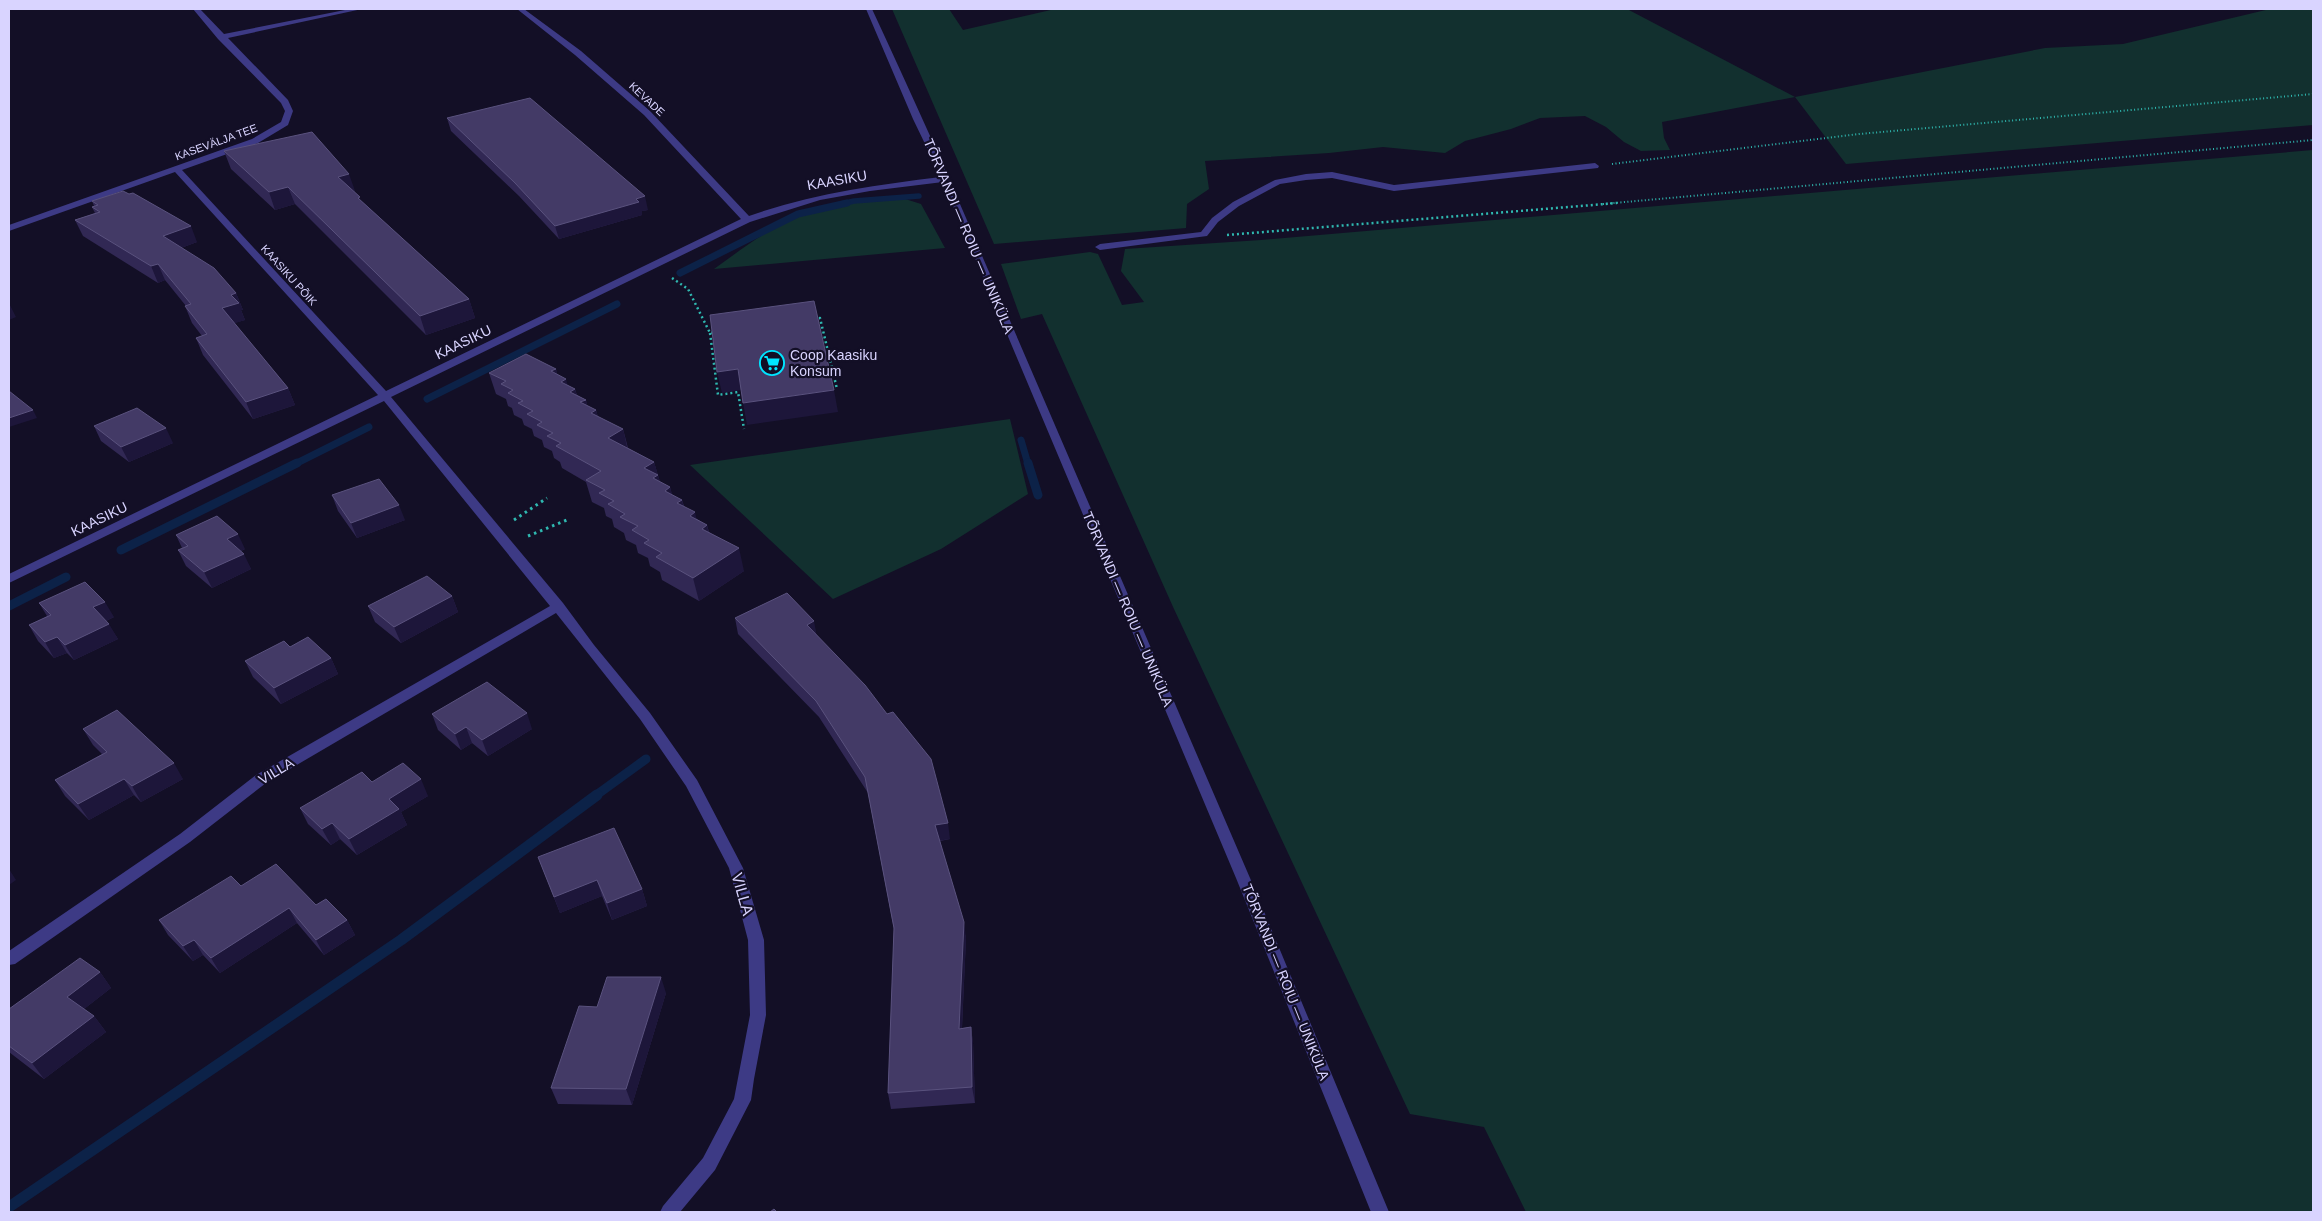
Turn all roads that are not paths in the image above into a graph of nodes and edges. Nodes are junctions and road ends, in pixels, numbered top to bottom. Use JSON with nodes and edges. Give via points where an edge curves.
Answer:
{"nodes":[{"id":1,"x":196,"y":9,"type":"edge"},
{"id":2,"x":359,"y":9,"type":"edge"},
{"id":3,"x":520,"y":9,"type":"edge"},
{"id":4,"x":869,"y":9,"type":"edge"},
{"id":5,"x":221,"y":37,"type":"junction"},
{"id":6,"x":1595,"y":166,"type":"road end"},
{"id":7,"x":178,"y":169,"type":"junction"},
{"id":8,"x":946,"y":179,"type":"junction"},
{"id":9,"x":747,"y":220,"type":"junction"},
{"id":10,"x":9,"y":228,"type":"edge"},
{"id":11,"x":1100,"y":247,"type":"dead end"},
{"id":12,"x":385,"y":396,"type":"junction"},
{"id":13,"x":9,"y":579,"type":"edge"},
{"id":14,"x":559,"y":606,"type":"junction"},
{"id":15,"x":9,"y":959,"type":"edge"},
{"id":16,"x":669,"y":1212,"type":"edge"},
{"id":17,"x":1380,"y":1212,"type":"edge"}],
"edges":[{"from":1,"to":5,"type":"street","name":"KASEVÄLJA TEE"},
{"from":2,"to":5,"type":"street"},
{"from":3,"to":9,"type":"street","name":"KEVADE","via":[[578,53],[647,113]]},
{"from":4,"to":8,"type":"street","name":"TÕRVANDI — ROIU — UNIKÜLA"},
{"from":5,"to":7,"type":"street","name":"KASEVÄLJA TEE","via":[[285,102],[289,116],[279,128],[262,137]]},
{"from":6,"to":11,"type":"street","via":[[1394,188],[1332,175],[1306,177],[1278,182],[1236,204],[1214,220],[1204,234]]},
{"from":7,"to":10,"type":"street","name":"KASEVÄLJA TEE"},
{"from":7,"to":12,"type":"street","name":"KAASIKU PÕIK"},
{"from":8,"to":9,"type":"street","name":"KAASIKU","via":[[810,198]]},
{"from":8,"to":17,"type":"street","name":"TÕRVANDI — ROIU — UNIKÜLA","via":[[1243,878]]},
{"from":9,"to":12,"type":"street","name":"KAASIKU"},
{"from":12,"to":13,"type":"street","name":"KAASIKU"},
{"from":12,"to":14,"type":"street","name":"VILLA"},
{"from":14,"to":15,"type":"street","name":"VILLA","via":[[261,779],[185,838]]},
{"from":14,"to":16,"type":"street","name":"VILLA","via":[[645,716],[692,784],[736,868],[756,940],[758,1015],[742,1100],[709,1164]]}]}
